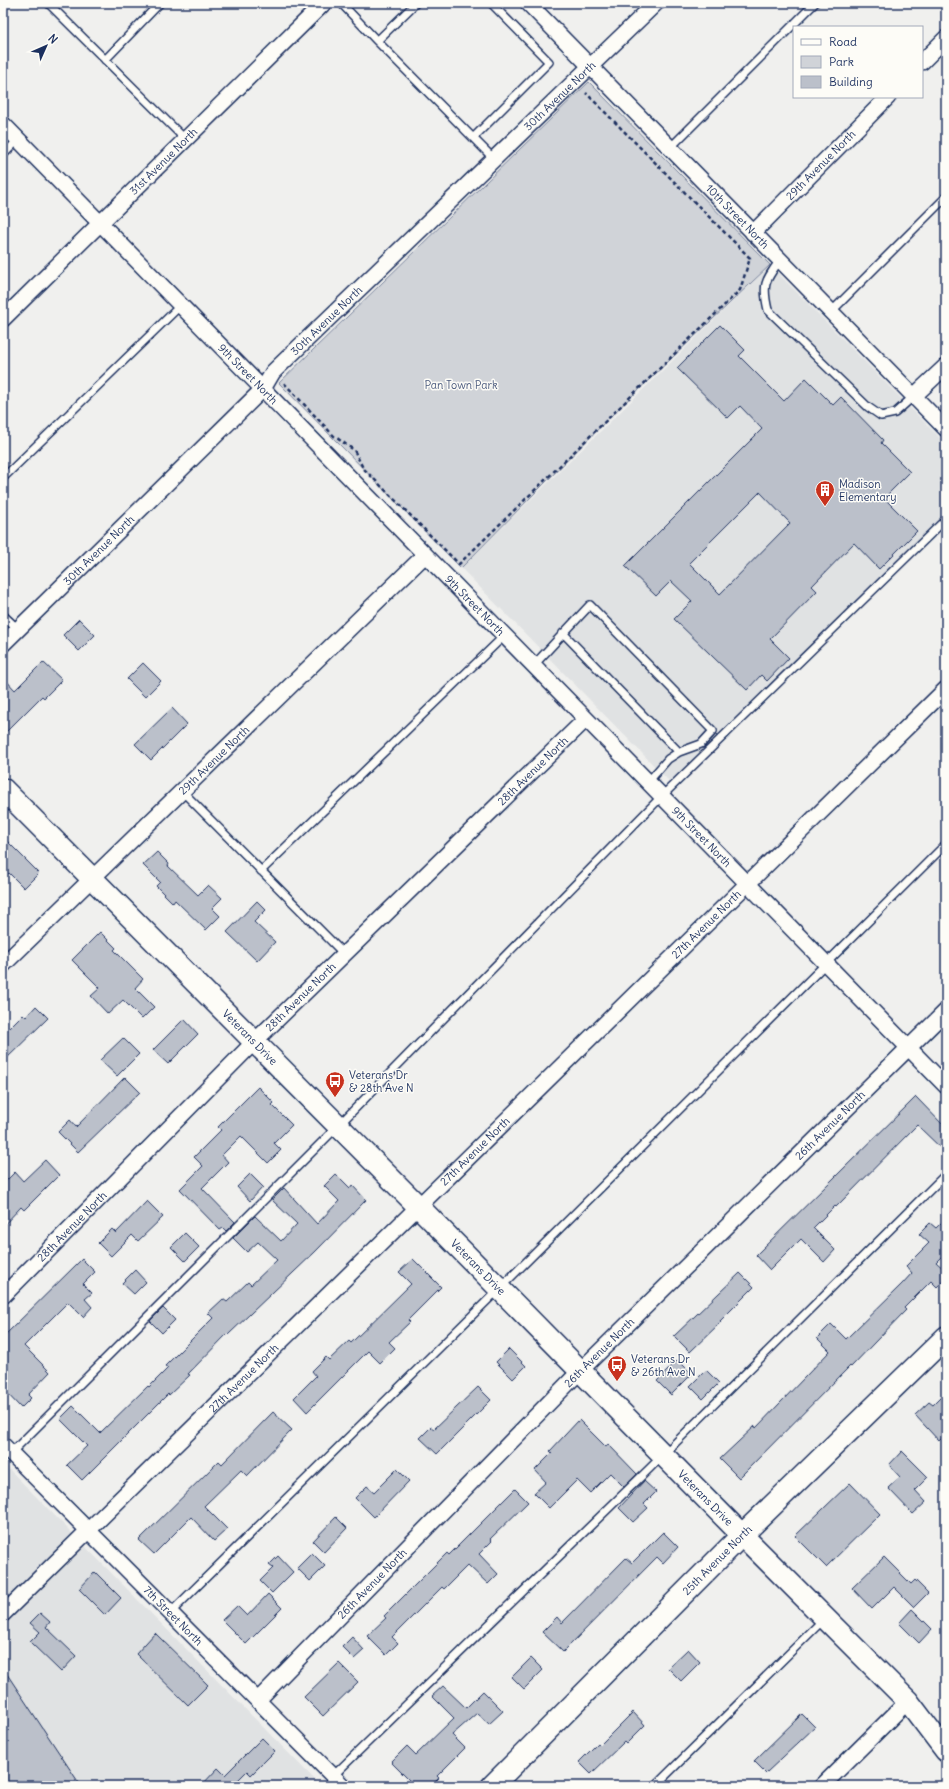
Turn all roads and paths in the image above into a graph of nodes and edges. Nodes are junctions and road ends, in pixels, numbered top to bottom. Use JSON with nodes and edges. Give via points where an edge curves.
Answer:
{"nodes":[{"id":1,"x":48,"y":3,"type":"edge"},
{"id":2,"x":160,"y":3,"type":"edge"},
{"id":3,"x":324,"y":3,"type":"edge"},
{"id":4,"x":340,"y":3,"type":"edge"},
{"id":5,"x":416,"y":3,"type":"edge"},
{"id":6,"x":491,"y":3,"type":"edge"},
{"id":7,"x":528,"y":3,"type":"edge"},
{"id":8,"x":656,"y":3,"type":"edge"},
{"id":9,"x":815,"y":3,"type":"edge"},
{"id":10,"x":946,"y":38,"type":"edge"},
{"id":11,"x":377,"y":42,"type":"junction"},
{"id":12,"x":105,"y":60,"type":"junction"},
{"id":13,"x":923,"y":61,"type":"edge"},
{"id":14,"x":591,"y":67,"type":"junction"},
{"id":15,"x":586,"y":93,"type":"dead end"},
{"id":16,"x":887,"y":98,"type":"edge"},
{"id":17,"x":3,"y":124,"type":"edge"},
{"id":18,"x":473,"y":138,"type":"junction"},
{"id":19,"x":186,"y":139,"type":"junction"},
{"id":20,"x":18,"y":140,"type":"junction"},
{"id":21,"x":670,"y":148,"type":"junction"},
{"id":22,"x":3,"y":155,"type":"edge"},
{"id":23,"x":493,"y":158,"type":"junction"},
{"id":24,"x":946,"y":197,"type":"edge"},
{"id":25,"x":100,"y":223,"type":"junction"},
{"id":26,"x":753,"y":233,"type":"junction"},
{"id":27,"x":780,"y":260,"type":"junction"},
{"id":28,"x":180,"y":305,"type":"junction"},
{"id":29,"x":831,"y":312,"type":"junction"},
{"id":30,"x":3,"y":318,"type":"edge"},
{"id":31,"x":946,"y":366,"type":"edge"},
{"id":32,"x":282,"y":381,"type":"dead end"},
{"id":33,"x":263,"y":389,"type":"junction"},
{"id":34,"x":914,"y":396,"type":"junction"},
{"id":35,"x":946,"y":429,"type":"edge"},
{"id":36,"x":3,"y":478,"type":"edge"},
{"id":37,"x":946,"y":520,"type":"edge"},
{"id":38,"x":425,"y":555,"type":"junction"},
{"id":39,"x":3,"y":614,"type":"edge"},
{"id":40,"x":18,"y":629,"type":"junction"},
{"id":41,"x":563,"y":633,"type":"junction"},
{"id":42,"x":504,"y":636,"type":"junction"},
{"id":43,"x":3,"y":644,"type":"edge"},
{"id":44,"x":533,"y":666,"type":"junction"},
{"id":45,"x":946,"y":689,"type":"edge"},
{"id":46,"x":586,"y":720,"type":"junction"},
{"id":47,"x":679,"y":752,"type":"junction"},
{"id":48,"x":648,"y":782,"type":"junction"},
{"id":49,"x":182,"y":791,"type":"junction"},
{"id":50,"x":7,"y":795,"type":"edge"},
{"id":51,"x":662,"y":796,"type":"junction"},
{"id":52,"x":946,"y":844,"type":"edge"},
{"id":53,"x":261,"y":871,"type":"junction"},
{"id":54,"x":92,"y":879,"type":"junction"},
{"id":55,"x":747,"y":884,"type":"junction"},
{"id":56,"x":344,"y":954,"type":"junction"},
{"id":57,"x":826,"y":964,"type":"junction"},
{"id":58,"x":3,"y":965,"type":"edge"},
{"id":59,"x":946,"y":1010,"type":"edge"},
{"id":60,"x":254,"y":1042,"type":"junction"},
{"id":61,"x":909,"y":1048,"type":"junction"},
{"id":62,"x":946,"y":1086,"type":"edge"},
{"id":63,"x":338,"y":1126,"type":"junction"},
{"id":64,"x":946,"y":1174,"type":"edge"},
{"id":65,"x":418,"y":1206,"type":"junction"},
{"id":66,"x":499,"y":1289,"type":"junction"},
{"id":67,"x":3,"y":1296,"type":"edge"},
{"id":68,"x":946,"y":1337,"type":"edge"},
{"id":69,"x":580,"y":1371,"type":"junction"},
{"id":70,"x":7,"y":1449,"type":"edge"},
{"id":71,"x":663,"y":1454,"type":"junction"},
{"id":72,"x":88,"y":1530,"type":"junction"},
{"id":73,"x":742,"y":1536,"type":"junction"},
{"id":74,"x":170,"y":1613,"type":"junction"},
{"id":75,"x":3,"y":1614,"type":"edge"},
{"id":76,"x":825,"y":1618,"type":"junction"},
{"id":77,"x":258,"y":1700,"type":"junction"},
{"id":78,"x":908,"y":1702,"type":"junction"},
{"id":79,"x":946,"y":1752,"type":"edge"},
{"id":80,"x":338,"y":1781,"type":"edge"},
{"id":81,"x":492,"y":1786,"type":"edge"},
{"id":82,"x":655,"y":1786,"type":"edge"},
{"id":83,"x":822,"y":1786,"type":"edge"}],
"edges":[{"from":1,"to":12,"type":"lane"},
{"from":2,"to":12,"type":"lane"},
{"from":3,"to":19,"type":"street","name":"31st Avenue North"},
{"from":4,"to":11,"type":"lane"},
{"from":5,"to":11,"type":"lane"},
{"from":6,"to":18,"type":"lane","via":[[549,62]]},
{"from":7,"to":14,"type":"street","name":"10th Street North"},
{"from":8,"to":14,"type":"street","name":"30th Avenue North"},
{"from":9,"to":21,"type":"lane"},
{"from":10,"to":13,"type":"street"},
{"from":11,"to":18,"type":"lane"},
{"from":12,"to":19,"type":"lane"},
{"from":14,"to":21,"type":"street","name":"10th Street North"},
{"from":14,"to":23,"type":"street","name":"30th Avenue North"},
{"from":15,"to":32,"type":"path","via":[[750,258],[740,290],[459,564],[364,468],[354,450],[334,436]]},
{"from":16,"to":26,"type":"street","name":"29th Avenue North"},
{"from":17,"to":20,"type":"street","name":"9th Street North"},
{"from":18,"to":23,"type":"lane"},
{"from":19,"to":25,"type":"street","name":"31st Avenue North"},
{"from":20,"to":22,"type":"lane"},
{"from":20,"to":25,"type":"street","name":"9th Street North"},
{"from":21,"to":26,"type":"street","name":"10th Street North"},
{"from":23,"to":33,"type":"street","name":"30th Avenue North","via":[[273,372]]},
{"from":24,"to":29,"type":"lane"},
{"from":25,"to":28,"type":"street","name":"9th Street North"},
{"from":25,"to":30,"type":"street","name":"31st Avenue North"},
{"from":26,"to":27,"type":"street","name":"10th Street North"},
{"from":27,"to":29,"type":"street","name":"10th Street North"},
{"from":27,"to":34,"type":"lane","via":[[766,279],[765,296],[768,310],[773,316],[868,407],[881,416],[895,413]]},
{"from":28,"to":33,"type":"street","name":"9th Street North"},
{"from":28,"to":36,"type":"lane"},
{"from":29,"to":34,"type":"street","name":"10th Street North"},
{"from":31,"to":34,"type":"street"},
{"from":33,"to":38,"type":"street","name":"9th Street North"},
{"from":33,"to":40,"type":"street","name":"30th Avenue North"},
{"from":34,"to":35,"type":"street","name":"10th Street North"},
{"from":37,"to":51,"type":"lane"},
{"from":38,"to":42,"type":"street","name":"9th Street North"},
{"from":38,"to":49,"type":"street","name":"29th Avenue North"},
{"from":39,"to":40,"type":"lane"},
{"from":40,"to":43,"type":"street","name":"30th Avenue North"},
{"from":41,"to":44,"type":"lane"},
{"from":41,"to":47,"type":"lane"},
{"from":41,"to":47,"type":"lane","via":[[590,605],[714,731],[701,744]]},
{"from":42,"to":44,"type":"street","name":"9th Street North"},
{"from":42,"to":53,"type":"lane"},
{"from":44,"to":46,"type":"street","name":"9th Street North"},
{"from":45,"to":55,"type":"street","name":"27th Avenue North"},
{"from":46,"to":48,"type":"street","name":"9th Street North"},
{"from":46,"to":56,"type":"street","name":"28th Avenue North"},
{"from":47,"to":48,"type":"lane","via":[[668,759]]},
{"from":48,"to":51,"type":"street","name":"9th Street North"},
{"from":49,"to":53,"type":"lane"},
{"from":49,"to":54,"type":"street","name":"29th Avenue North"},
{"from":50,"to":54,"type":"main road","name":"Veterans Drive"},
{"from":51,"to":55,"type":"street","name":"9th Street North"},
{"from":51,"to":63,"type":"lane"},
{"from":52,"to":57,"type":"lane"},
{"from":53,"to":56,"type":"lane"},
{"from":54,"to":58,"type":"street","name":"29th Avenue North"},
{"from":54,"to":60,"type":"main road","name":"Veterans Drive"},
{"from":55,"to":57,"type":"street","name":"9th Street North"},
{"from":55,"to":65,"type":"street","name":"27th Avenue North"},
{"from":56,"to":60,"type":"street","name":"28th Avenue North"},
{"from":57,"to":61,"type":"street","name":"9th Street North"},
{"from":57,"to":66,"type":"lane"},
{"from":59,"to":61,"type":"street","name":"26th Avenue North"},
{"from":60,"to":63,"type":"main road","name":"Veterans Drive"},
{"from":60,"to":67,"type":"street","name":"28th Avenue North"},
{"from":61,"to":62,"type":"street","name":"9th Street North"},
{"from":61,"to":69,"type":"street","name":"26th Avenue North"},
{"from":63,"to":65,"type":"main road","name":"Veterans Drive"},
{"from":63,"to":70,"type":"lane"},
{"from":64,"to":71,"type":"lane"},
{"from":65,"to":66,"type":"main road","name":"Veterans Drive"},
{"from":65,"to":72,"type":"street","name":"27th Avenue North"},
{"from":66,"to":69,"type":"main road","name":"Veterans Drive"},
{"from":66,"to":74,"type":"lane"},
{"from":68,"to":73,"type":"main road","name":"25th Avenue North"},
{"from":69,"to":71,"type":"main road","name":"Veterans Drive"},
{"from":69,"to":77,"type":"street","name":"26th Avenue North"},
{"from":70,"to":72,"type":"street","name":"7th Street North"},
{"from":71,"to":73,"type":"main road","name":"Veterans Drive"},
{"from":71,"to":80,"type":"lane"},
{"from":72,"to":74,"type":"street","name":"7th Street North"},
{"from":72,"to":75,"type":"street","name":"27th Avenue North"},
{"from":73,"to":76,"type":"main road","name":"Veterans Drive"},
{"from":73,"to":81,"type":"main road","name":"25th Avenue North"},
{"from":74,"to":77,"type":"street","name":"7th Street North"},
{"from":76,"to":78,"type":"main road","name":"Veterans Drive"},
{"from":76,"to":82,"type":"lane"},
{"from":77,"to":80,"type":"street","name":"7th Street North"},
{"from":78,"to":79,"type":"main road","name":"Veterans Drive"},
{"from":78,"to":83,"type":"street"}]}
